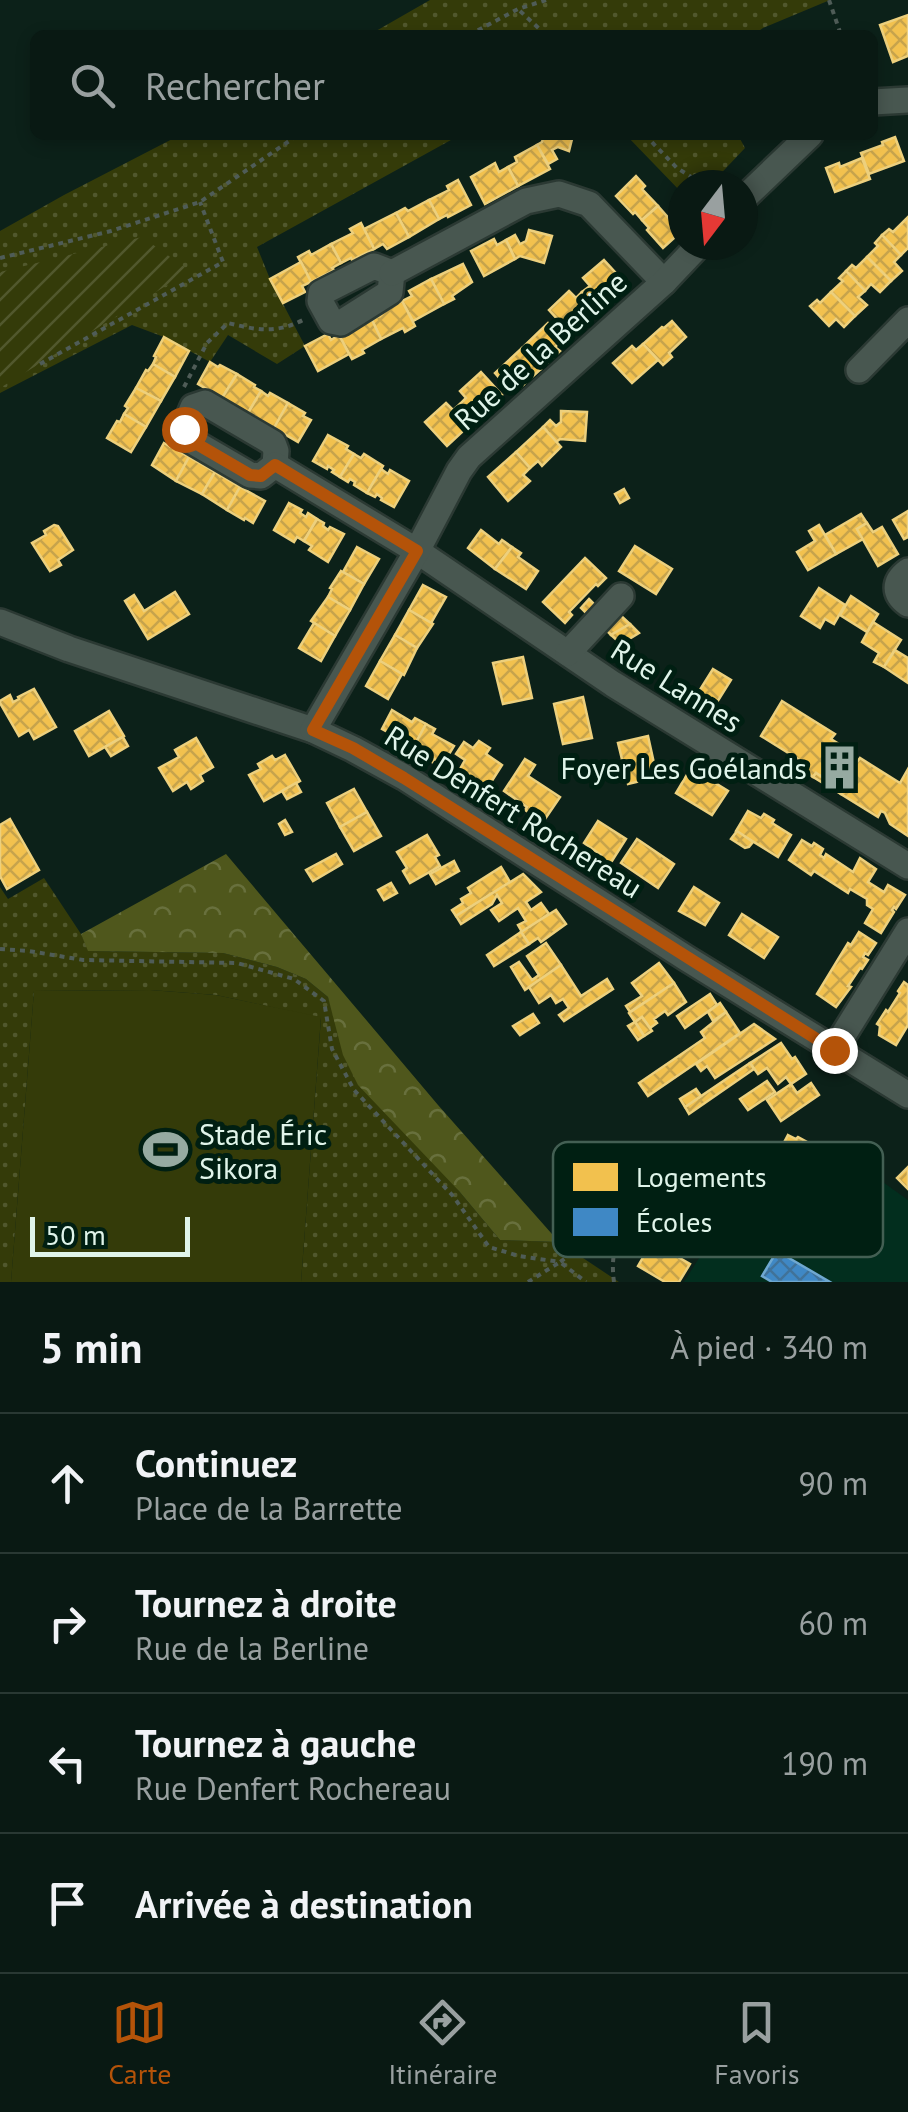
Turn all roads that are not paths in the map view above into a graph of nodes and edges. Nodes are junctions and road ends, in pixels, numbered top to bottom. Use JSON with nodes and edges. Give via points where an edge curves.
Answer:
{"nodes":[{"id":1,"x":908,"y":100,"type":"edge"},
{"id":2,"x":878,"y":102,"type":"edge"},
{"id":3,"x":805,"y":140,"type":"edge"},
{"id":4,"x":758,"y":185,"type":"edge"},
{"id":5,"x":685,"y":260,"type":"edge"},
{"id":6,"x":664,"y":282,"type":"junction"},
{"id":7,"x":324,"y":308,"type":"road end"},
{"id":8,"x":908,"y":320,"type":"edge"},
{"id":9,"x":860,"y":370,"type":"dead end"},
{"id":10,"x":275,"y":465,"type":"junction"},
{"id":11,"x":417,"y":551,"type":"junction"},
{"id":12,"x":908,"y":571,"type":"edge"},
{"id":13,"x":621,"y":596,"type":"dead end"},
{"id":14,"x":908,"y":604,"type":"edge"},
{"id":15,"x":0,"y":622,"type":"edge"},
{"id":16,"x":568,"y":653,"type":"junction"},
{"id":17,"x":313,"y":730,"type":"junction"},
{"id":18,"x":908,"y":866,"type":"edge"},
{"id":19,"x":908,"y":931,"type":"edge"},
{"id":20,"x":834,"y":1050,"type":"junction"},
{"id":21,"x":908,"y":1095,"type":"edge"}],
"edges":[{"from":1,"to":2,"type":"street"},
{"from":3,"to":4,"type":"street"},
{"from":5,"to":6,"type":"street","name":"Rue de la Berline"},
{"from":6,"to":7,"type":"street","via":[[588,204],[559,194],[526,201],[392,273],[374,266],[321,294]]},
{"from":6,"to":11,"type":"street","name":"Rue de la Berline","via":[[469,457]]},
{"from":8,"to":9,"type":"street"},
{"from":10,"to":10,"type":"street","via":[[272,443],[205,404],[193,407],[184,429],[190,440],[250,475],[261,476]]},
{"from":10,"to":11,"type":"street","name":"Rue Lannes"},
{"from":11,"to":16,"type":"street","name":"Rue Lannes"},
{"from":11,"to":17,"type":"street","name":"Rue de la Berline"},
{"from":12,"to":14,"type":"street","via":[[896,590]]},
{"from":13,"to":16,"type":"street"},
{"from":15,"to":17,"type":"street","name":"Rue Denfert Rochereau"},
{"from":16,"to":18,"type":"street","name":"Rue Lannes"},
{"from":17,"to":20,"type":"street","name":"Rue Denfert Rochereau","via":[[404,778]]},
{"from":19,"to":20,"type":"street"},
{"from":20,"to":21,"type":"street","name":"Rue Denfert Rochereau"}]}
